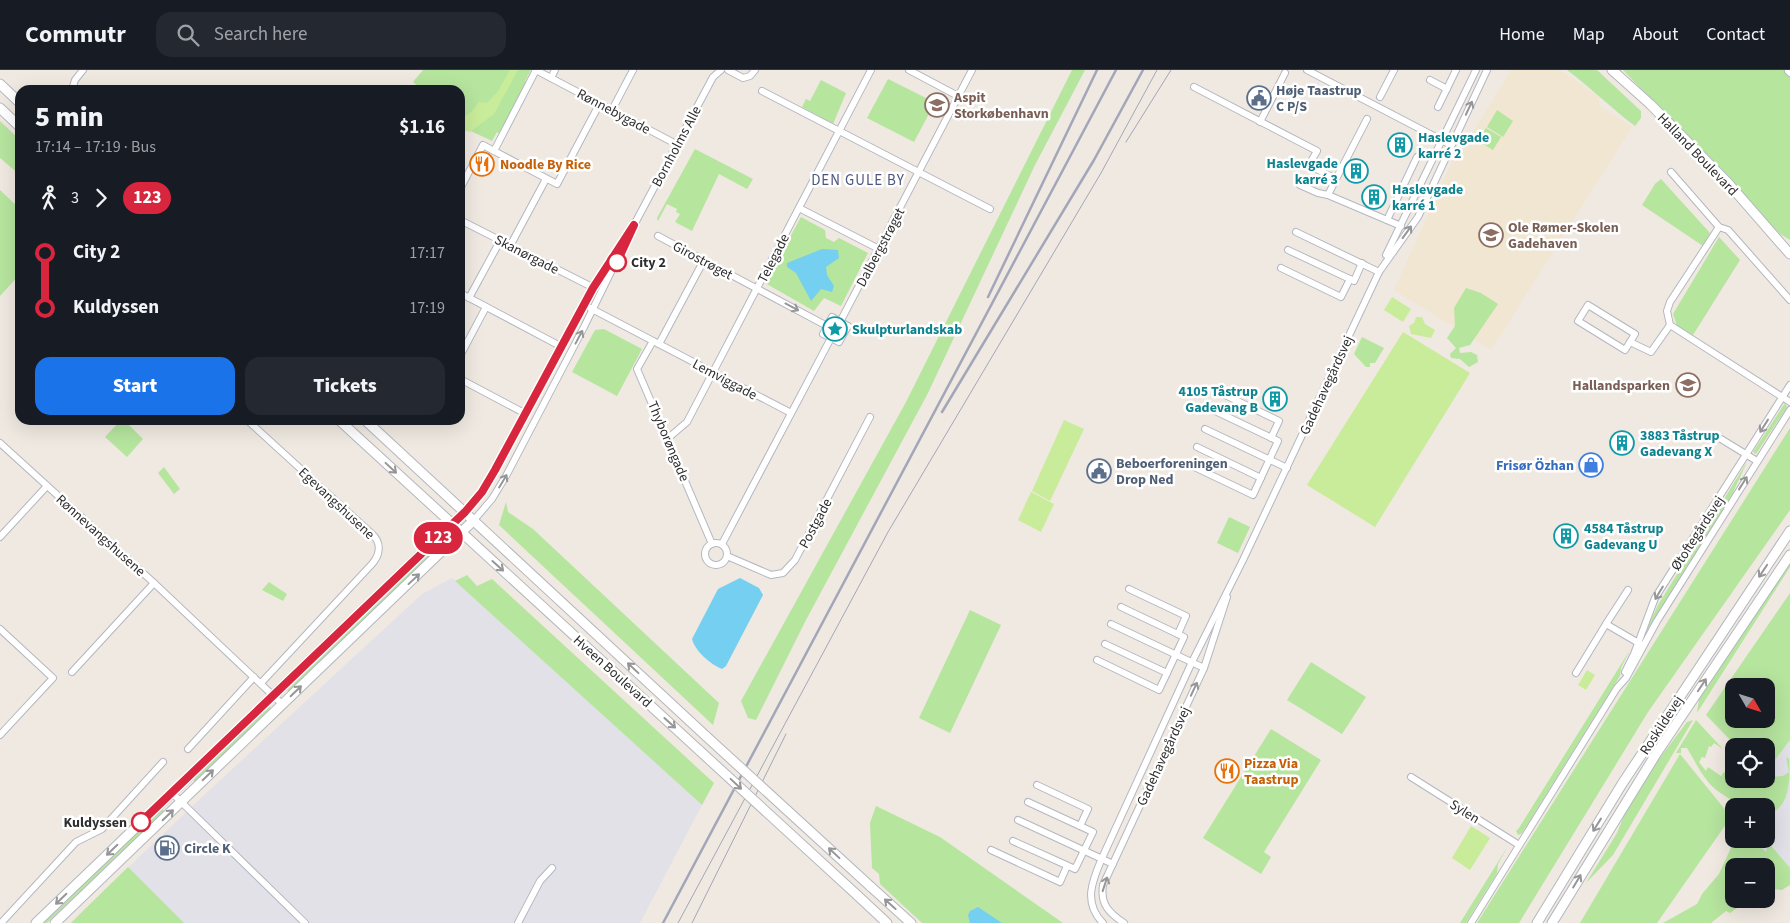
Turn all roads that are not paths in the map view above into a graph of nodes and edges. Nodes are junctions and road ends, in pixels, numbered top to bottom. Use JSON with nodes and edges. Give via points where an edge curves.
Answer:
{"nodes":[{"id":1,"x":83,"y":70,"type":"edge"},
{"id":2,"x":555,"y":70,"type":"edge"},
{"id":3,"x":633,"y":70,"type":"edge"},
{"id":4,"x":721,"y":70,"type":"edge"},
{"id":5,"x":728,"y":70,"type":"edge"},
{"id":6,"x":755,"y":70,"type":"edge"},
{"id":7,"x":871,"y":70,"type":"edge"},
{"id":8,"x":909,"y":70,"type":"edge"},
{"id":9,"x":972,"y":70,"type":"edge"},
{"id":10,"x":1307,"y":70,"type":"edge"},
{"id":11,"x":1394,"y":70,"type":"edge"},
{"id":12,"x":1456,"y":70,"type":"edge"},
{"id":13,"x":1476,"y":70,"type":"edge"},
{"id":14,"x":1487,"y":70,"type":"edge"},
{"id":15,"x":1615,"y":72,"type":"edge"},
{"id":16,"x":1285,"y":73,"type":"dead end"},
{"id":17,"x":551,"y":78,"type":"junction"},
{"id":18,"x":1430,"y":80,"type":"dead end"},
{"id":19,"x":0,"y":84,"type":"edge"},
{"id":20,"x":74,"y":85,"type":"edge"},
{"id":21,"x":1194,"y":88,"type":"dead end"},
{"id":22,"x":1447,"y":89,"type":"junction"},
{"id":23,"x":762,"y":91,"type":"dead end"},
{"id":24,"x":958,"y":96,"type":"junction"},
{"id":25,"x":1380,"y":97,"type":"dead end"},
{"id":26,"x":15,"y":98,"type":"edge"},
{"id":27,"x":600,"y":104,"type":"junction"},
{"id":28,"x":1438,"y":107,"type":"dead end"},
{"id":29,"x":0,"y":108,"type":"edge"},
{"id":30,"x":612,"y":110,"type":"junction"},
{"id":31,"x":1367,"y":119,"type":"dead end"},
{"id":32,"x":15,"y":122,"type":"edge"},
{"id":33,"x":1260,"y":122,"type":"junction"},
{"id":34,"x":839,"y":130,"type":"junction"},
{"id":35,"x":1442,"y":141,"type":"junction"},
{"id":36,"x":676,"y":144,"type":"junction"},
{"id":37,"x":1451,"y":145,"type":"junction"},
{"id":38,"x":494,"y":151,"type":"junction"},
{"id":39,"x":1417,"y":157,"type":"dead end"},
{"id":40,"x":919,"y":172,"type":"junction"},
{"id":41,"x":1670,"y":172,"type":"dead end"},
{"id":42,"x":546,"y":178,"type":"junction"},
{"id":43,"x":1336,"y":179,"type":"junction"},
{"id":44,"x":465,"y":180,"type":"edge"},
{"id":45,"x":1300,"y":184,"type":"dead end"},
{"id":46,"x":1328,"y":195,"type":"junction"},
{"id":47,"x":799,"y":208,"type":"junction"},
{"id":48,"x":990,"y":209,"type":"dead end"},
{"id":49,"x":1387,"y":220,"type":"junction"},
{"id":50,"x":465,"y":223,"type":"edge"},
{"id":51,"x":634,"y":225,"type":"junction"},
{"id":52,"x":1401,"y":226,"type":"junction"},
{"id":53,"x":1719,"y":227,"type":"junction"},
{"id":54,"x":1296,"y":232,"type":"dead end"},
{"id":55,"x":1774,"y":235,"type":"junction"},
{"id":56,"x":658,"y":236,"type":"dead end"},
{"id":57,"x":500,"y":241,"type":"junction"},
{"id":58,"x":1790,"y":245,"type":"edge"},
{"id":59,"x":510,"y":246,"type":"junction"},
{"id":60,"x":879,"y":249,"type":"junction"},
{"id":61,"x":1288,"y":250,"type":"dead end"},
{"id":62,"x":1790,"y":254,"type":"edge"},
{"id":63,"x":704,"y":260,"type":"junction"},
{"id":64,"x":1362,"y":263,"type":"junction"},
{"id":65,"x":1280,"y":268,"type":"dead end"},
{"id":66,"x":1379,"y":272,"type":"junction"},
{"id":67,"x":1350,"y":279,"type":"junction"},
{"id":68,"x":594,"y":288,"type":"junction"},
{"id":69,"x":757,"y":289,"type":"junction"},
{"id":70,"x":465,"y":296,"type":"edge"},
{"id":71,"x":469,"y":298,"type":"junction"},
{"id":72,"x":1790,"y":300,"type":"edge"},
{"id":73,"x":584,"y":306,"type":"junction"},
{"id":74,"x":486,"y":307,"type":"junction"},
{"id":75,"x":593,"y":310,"type":"junction"},
{"id":76,"x":840,"y":322,"type":"junction"},
{"id":77,"x":1670,"y":325,"type":"junction"},
{"id":78,"x":827,"y":326,"type":"junction"},
{"id":79,"x":830,"y":338,"type":"junction"},
{"id":80,"x":656,"y":342,"type":"junction"},
{"id":81,"x":1630,"y":342,"type":"junction"},
{"id":82,"x":465,"y":347,"type":"edge"},
{"id":83,"x":562,"y":347,"type":"junction"},
{"id":84,"x":713,"y":372,"type":"junction"},
{"id":85,"x":465,"y":382,"type":"edge"},
{"id":86,"x":1790,"y":385,"type":"edge"},
{"id":87,"x":1221,"y":393,"type":"dead end"},
{"id":88,"x":1782,"y":397,"type":"junction"},
{"id":89,"x":1790,"y":402,"type":"edge"},
{"id":90,"x":1213,"y":410,"type":"dead end"},
{"id":91,"x":1790,"y":410,"type":"edge"},
{"id":92,"x":791,"y":413,"type":"junction"},
{"id":93,"x":526,"y":414,"type":"junction"},
{"id":94,"x":870,"y":417,"type":"dead end"},
{"id":95,"x":252,"y":425,"type":"edge"},
{"id":96,"x":344,"y":425,"type":"edge"},
{"id":97,"x":370,"y":425,"type":"edge"},
{"id":98,"x":1205,"y":429,"type":"dead end"},
{"id":99,"x":667,"y":438,"type":"junction"},
{"id":100,"x":1271,"y":438,"type":"junction"},
{"id":101,"x":1721,"y":439,"type":"dead end"},
{"id":102,"x":0,"y":443,"type":"edge"},
{"id":103,"x":1197,"y":447,"type":"dead end"},
{"id":104,"x":1746,"y":455,"type":"junction"},
{"id":105,"x":1269,"y":460,"type":"junction"},
{"id":106,"x":1757,"y":461,"type":"junction"},
{"id":107,"x":1188,"y":464,"type":"dead end"},
{"id":108,"x":1287,"y":468,"type":"junction"},
{"id":109,"x":1261,"y":478,"type":"junction"},
{"id":110,"x":47,"y":486,"type":"junction"},
{"id":111,"x":465,"y":512,"type":"junction"},
{"id":112,"x":474,"y":520,"type":"junction"},
{"id":113,"x":452,"y":524,"type":"junction"},
{"id":114,"x":1790,"y":531,"type":"edge"},
{"id":115,"x":462,"y":533,"type":"junction"},
{"id":116,"x":0,"y":537,"type":"edge"},
{"id":117,"x":712,"y":544,"type":"junction"},
{"id":118,"x":722,"y":544,"type":"junction"},
{"id":119,"x":1790,"y":555,"type":"edge"},
{"id":120,"x":727,"y":556,"type":"junction"},
{"id":121,"x":1233,"y":580,"type":"junction"},
{"id":122,"x":154,"y":583,"type":"junction"},
{"id":123,"x":1129,"y":589,"type":"dead end"},
{"id":124,"x":1628,"y":590,"type":"dead end"},
{"id":125,"x":1121,"y":607,"type":"dead end"},
{"id":126,"x":1111,"y":624,"type":"dead end"},
{"id":127,"x":1606,"y":624,"type":"junction"},
{"id":128,"x":0,"y":629,"type":"edge"},
{"id":129,"x":1178,"y":634,"type":"junction"},
{"id":130,"x":1105,"y":644,"type":"dead end"},
{"id":131,"x":1641,"y":645,"type":"junction"},
{"id":132,"x":1176,"y":654,"type":"junction"},
{"id":133,"x":1097,"y":660,"type":"dead end"},
{"id":134,"x":1192,"y":662,"type":"junction"},
{"id":135,"x":1204,"y":668,"type":"junction"},
{"id":136,"x":72,"y":672,"type":"dead end"},
{"id":137,"x":1167,"y":673,"type":"junction"},
{"id":138,"x":1576,"y":673,"type":"dead end"},
{"id":139,"x":254,"y":677,"type":"junction"},
{"id":140,"x":261,"y":683,"type":"junction"},
{"id":141,"x":274,"y":696,"type":"junction"},
{"id":142,"x":282,"y":704,"type":"junction"},
{"id":143,"x":0,"y":735,"type":"edge"},
{"id":144,"x":188,"y":749,"type":"dead end"},
{"id":145,"x":163,"y":762,"type":"dead end"},
{"id":146,"x":1411,"y":777,"type":"dead end"},
{"id":147,"x":1036,"y":785,"type":"dead end"},
{"id":148,"x":172,"y":793,"type":"junction"},
{"id":149,"x":182,"y":802,"type":"junction"},
{"id":150,"x":1028,"y":802,"type":"dead end"},
{"id":151,"x":1018,"y":820,"type":"dead end"},
{"id":152,"x":1080,"y":826,"type":"junction"},
{"id":153,"x":1013,"y":841,"type":"dead end"},
{"id":154,"x":1519,"y":845,"type":"junction"},
{"id":155,"x":991,"y":850,"type":"dead end"},
{"id":156,"x":1084,"y":850,"type":"junction"},
{"id":157,"x":1102,"y":858,"type":"junction"},
{"id":158,"x":1113,"y":864,"type":"junction"},
{"id":159,"x":1067,"y":866,"type":"junction"},
{"id":160,"x":552,"y":868,"type":"dead end"},
{"id":161,"x":2,"y":922,"type":"edge"},
{"id":162,"x":36,"y":923,"type":"edge"},
{"id":163,"x":55,"y":923,"type":"edge"},
{"id":164,"x":305,"y":923,"type":"edge"},
{"id":165,"x":518,"y":923,"type":"edge"},
{"id":166,"x":887,"y":923,"type":"edge"},
{"id":167,"x":910,"y":923,"type":"edge"},
{"id":168,"x":1103,"y":923,"type":"edge"},
{"id":169,"x":1124,"y":923,"type":"edge"},
{"id":170,"x":1471,"y":923,"type":"edge"},
{"id":171,"x":1537,"y":923,"type":"edge"},
{"id":172,"x":1552,"y":923,"type":"edge"}],
"edges":[{"from":1,"to":20,"type":"street"},
{"from":2,"to":17,"type":"street"},
{"from":3,"to":30,"type":"street"},
{"from":4,"to":36,"type":"street","name":"Bornholms Alle","via":[[713,78]]},
{"from":5,"to":6,"type":"street","via":[[744,78]]},
{"from":7,"to":34,"type":"street","name":"Telegade"},
{"from":8,"to":24,"type":"street"},
{"from":9,"to":24,"type":"street","name":"Dalbergstrøget"},
{"from":10,"to":35,"type":"street"},
{"from":11,"to":25,"type":"street"},
{"from":12,"to":22,"type":"street"},
{"from":13,"to":35,"type":"street","name":"Gadehavegårdsvej"},
{"from":37,"to":14,"type":"street","name":"Gadehavegårdsvej","one_way":true},
{"from":15,"to":55,"type":"street","name":"Halland Boulevard","via":[[1728,183]]},
{"from":16,"to":33,"type":"street"},
{"from":17,"to":27,"type":"street","name":"Rønnebygade"},
{"from":17,"to":38,"type":"street","via":[[536,70]]},
{"from":18,"to":22,"type":"street"},
{"from":19,"to":26,"type":"street"},
{"from":21,"to":33,"type":"street"},
{"from":22,"to":28,"type":"street"},
{"from":23,"to":34,"type":"street"},
{"from":24,"to":40,"type":"street","name":"Dalbergstrøget"},
{"from":27,"to":30,"type":"street","name":"Rønnebygade"},
{"from":27,"to":42,"type":"street","via":[[557,184]]},
{"from":29,"to":32,"type":"street"},
{"from":30,"to":36,"type":"street","name":"Rønnebygade"},
{"from":31,"to":43,"type":"street"},
{"from":33,"to":43,"type":"street","via":[[1317,151],[1309,165]]},
{"from":34,"to":40,"type":"street"},
{"from":34,"to":47,"type":"street","name":"Telegade"},
{"from":35,"to":37,"type":"street"},
{"from":35,"to":52,"type":"street","name":"Gadehavegårdsvej"},
{"from":36,"to":51,"type":"street","name":"Bornholms Alle"},
{"from":66,"to":37,"type":"street","name":"Gadehavegårdsvej","one_way":true,"via":[[1418,216]]},
{"from":38,"to":42,"type":"street"},
{"from":38,"to":44,"type":"street","via":[[483,146]]},
{"from":39,"to":49,"type":"street"},
{"from":40,"to":48,"type":"street"},
{"from":40,"to":60,"type":"street","name":"Dalbergstrøget"},
{"from":41,"to":53,"type":"street"},
{"from":42,"to":59,"type":"street"},
{"from":43,"to":46,"type":"street"},
{"from":45,"to":46,"type":"street"},
{"from":46,"to":49,"type":"street"},
{"from":47,"to":60,"type":"street"},
{"from":47,"to":69,"type":"street","name":"Telegade"},
{"from":49,"to":52,"type":"street"},
{"from":50,"to":57,"type":"street","name":"Skanørgade"},
{"from":51,"to":68,"type":"street","name":"Bornholms Alle"},
{"from":51,"to":75,"type":"street","name":"Bornholms Alle"},
{"from":52,"to":66,"type":"street","name":"Gadehavegårdsvej"},
{"from":53,"to":72,"type":"street","via":[[1728,230]]},
{"from":53,"to":77,"type":"street","via":[[1670,302],[1667,311]]},
{"from":54,"to":64,"type":"street"},
{"from":55,"to":58,"type":"street","name":"Halland Boulevard"},
{"from":55,"to":62,"type":"street","name":"Halland Boulevard"},
{"from":56,"to":63,"type":"street","name":"Girostrøget"},
{"from":57,"to":59,"type":"street","name":"Skanørgade"},
{"from":57,"to":71,"type":"street"},
{"from":59,"to":68,"type":"street","name":"Skanørgade"},
{"from":60,"to":76,"type":"street","name":"Dalbergstrøget"},
{"from":61,"to":67,"type":"street"},
{"from":63,"to":69,"type":"street","name":"Girostrøget"},
{"from":63,"to":80,"type":"street"},
{"from":64,"to":66,"type":"street"},
{"from":64,"to":67,"type":"street","via":[[1354,281]]},
{"from":65,"to":67,"type":"street","via":[[1342,297]]},
{"from":66,"to":108,"type":"street","name":"Gadehavegårdsvej"},
{"from":68,"to":73,"type":"street","name":"Bornholms Alle"},
{"from":69,"to":78,"type":"street","name":"Girostrøget","one_way":true},
{"from":69,"to":84,"type":"street","name":"Telegade"},
{"from":70,"to":71,"type":"street"},
{"from":71,"to":74,"type":"street"},
{"from":73,"to":75,"type":"street","name":"Lemviggade"},
{"from":73,"to":83,"type":"street","name":"Bornholms Alle"},
{"from":74,"to":82,"type":"street"},
{"from":74,"to":83,"type":"street"},
{"from":75,"to":80,"type":"street","name":"Lemviggade"},
{"from":112,"to":75,"type":"street","name":"Bornholms Alle","one_way":true,"via":[[506,476]]},
{"from":76,"to":78,"type":"street","via":[[832,317]]},
{"from":76,"to":79,"type":"street","via":[[848,326],[839,342]]},
{"from":77,"to":81,"type":"street","via":[[1651,352]]},
{"from":77,"to":88,"type":"street"},
{"from":78,"to":79,"type":"street","via":[[823,334]]},
{"from":79,"to":92,"type":"street"},
{"from":80,"to":84,"type":"street","name":"Lemviggade"},
{"from":80,"to":99,"type":"street","name":"Thyborøngade","via":[[637,368]]},
{"from":81,"to":81,"type":"street","via":[[1626,350],[1578,321],[1588,305],[1635,334]]},
{"from":83,"to":93,"type":"street","name":"Bornholms Alle"},
{"from":84,"to":92,"type":"street","name":"Lemviggade"},
{"from":84,"to":99,"type":"street","name":"Telegade","via":[[686,422]]},
{"from":85,"to":93,"type":"street"},
{"from":86,"to":88,"type":"street","name":"Øtoftegårdsvej"},
{"from":87,"to":100,"type":"street","via":[[1279,420]]},
{"from":88,"to":89,"type":"street"},
{"from":88,"to":104,"type":"street","name":"Øtoftegårdsvej","one_way":true},
{"from":90,"to":100,"type":"street"},
{"from":91,"to":106,"type":"street","name":"Øtoftegårdsvej"},
{"from":92,"to":118,"type":"street"},
{"from":93,"to":111,"type":"street","name":"Bornholms Alle","via":[[482,492]]},
{"from":94,"to":120,"type":"street","name":"Postgade","via":[[795,560],[784,573],[772,575]]},
{"from":95,"to":140,"type":"street","name":"Egevangshusene","via":[[372,534],[379,546],[372,564]]},
{"from":96,"to":113,"type":"street","name":"Hveen Boulevard","one_way":true},
{"from":97,"to":111,"type":"street","name":"Hveen Boulevard"},
{"from":98,"to":105,"type":"street"},
{"from":99,"to":117,"type":"street","name":"Thyborøngade"},
{"from":100,"to":105,"type":"street","via":[[1278,441]]},
{"from":101,"to":104,"type":"street"},
{"from":102,"to":110,"type":"street","name":"Rønnevangshusene"},
{"from":103,"to":109,"type":"street"},
{"from":104,"to":106,"type":"street"},
{"from":104,"to":131,"type":"street","name":"Øtoftegårdsvej","one_way":true,"via":[[1655,598]]},
{"from":105,"to":108,"type":"street"},
{"from":105,"to":109,"type":"street"},
{"from":131,"to":106,"type":"street","name":"Øtoftegårdsvej","one_way":true},
{"from":107,"to":109,"type":"street","via":[[1253,495]]},
{"from":108,"to":121,"type":"street","name":"Gadehavegårdsvej"},
{"from":110,"to":116,"type":"street","name":"Rønnevangshusene"},
{"from":110,"to":122,"type":"street","name":"Rønnevangshusene"},
{"from":111,"to":112,"type":"street","name":"Hveen Boulevard"},
{"from":111,"to":113,"type":"street"},
{"from":112,"to":115,"type":"street"},
{"from":167,"to":112,"type":"street","name":"Hveen Boulevard","one_way":true,"bridge":true},
{"from":113,"to":115,"type":"street","name":"Hveen Boulevard"},
{"from":113,"to":141,"type":"street"},
{"from":114,"to":171,"type":"street","name":"Roskildevej","one_way":true,"via":[[1622,784]]},
{"from":142,"to":115,"type":"street","one_way":true},
{"from":115,"to":166,"type":"street","name":"Hveen Boulevard","one_way":true,"bridge":true},
{"from":117,"to":118,"type":"street"},
{"from":117,"to":120,"type":"street","via":[[706,552],[710,563],[722,564]]},
{"from":118,"to":120,"type":"street"},
{"from":172,"to":119,"type":"street","name":"Roskildevej","one_way":true,"via":[[1656,754]]},
{"from":121,"to":134,"type":"street","name":"Gadehavegårdsvej"},
{"from":121,"to":135,"type":"street","name":"Gadehavegårdsvej"},
{"from":122,"to":136,"type":"street","name":"Rønnevangshusene"},
{"from":122,"to":139,"type":"street","name":"Rønnevangshusene"},
{"from":123,"to":129,"type":"street","via":[[1186,616]]},
{"from":124,"to":127,"type":"street"},
{"from":125,"to":129,"type":"street"},
{"from":126,"to":132,"type":"street"},
{"from":127,"to":131,"type":"street"},
{"from":127,"to":138,"type":"street"},
{"from":128,"to":143,"type":"street","via":[[53,678]]},
{"from":129,"to":132,"type":"street","via":[[1184,637]]},
{"from":130,"to":137,"type":"street"},
{"from":131,"to":154,"type":"street","name":"Øtoftegårdsvej"},
{"from":132,"to":134,"type":"street"},
{"from":132,"to":137,"type":"street"},
{"from":133,"to":137,"type":"street","via":[[1159,690]]},
{"from":134,"to":135,"type":"street"},
{"from":134,"to":157,"type":"street","name":"Gadehavegårdsvej"},
{"from":158,"to":135,"type":"street","name":"Gadehavegårdsvej","one_way":true},
{"from":139,"to":140,"type":"street","name":"Rønnevangshusene"},
{"from":139,"to":144,"type":"street"},
{"from":140,"to":141,"type":"street","name":"Rønnevangshusene"},
{"from":141,"to":142,"type":"street","name":"Rønnevangshusene"},
{"from":141,"to":148,"type":"street"},
{"from":149,"to":142,"type":"street","one_way":true},
{"from":145,"to":161,"type":"street","via":[[102,829],[76,842]]},
{"from":146,"to":154,"type":"street","name":"Sylen"},
{"from":147,"to":152,"type":"street","via":[[1088,809]]},
{"from":148,"to":149,"type":"street"},
{"from":148,"to":162,"type":"street","one_way":true},
{"from":163,"to":149,"type":"street","one_way":true},
{"from":149,"to":164,"type":"street"},
{"from":150,"to":152,"type":"street"},
{"from":151,"to":156,"type":"street"},
{"from":152,"to":156,"type":"street","via":[[1093,832]]},
{"from":153,"to":159,"type":"street"},
{"from":154,"to":170,"type":"street","name":"Øtoftegårdsvej"},
{"from":155,"to":159,"type":"street","via":[[1060,882]]},
{"from":156,"to":157,"type":"street"},
{"from":156,"to":159,"type":"street","via":[[1075,869]]},
{"from":157,"to":158,"type":"street"},
{"from":157,"to":168,"type":"street","name":"Gadehavegårdsvej","via":[[1090,895],[1092,907]]},
{"from":169,"to":158,"type":"street","name":"Gadehavegårdsvej","one_way":true,"via":[[1109,912],[1103,900],[1103,885]]},
{"from":160,"to":165,"type":"street","via":[[540,881]]}]}
